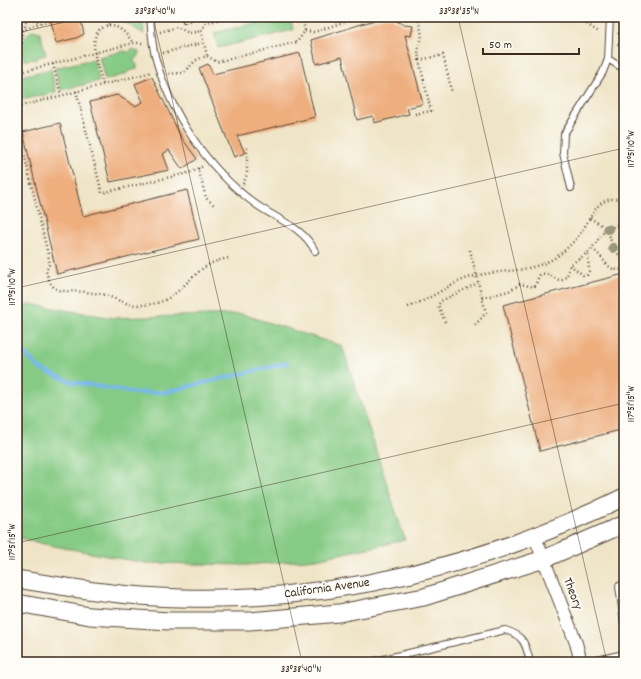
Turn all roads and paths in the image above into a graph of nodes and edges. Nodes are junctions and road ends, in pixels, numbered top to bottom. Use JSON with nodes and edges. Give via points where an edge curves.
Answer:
{"nodes":[{"id":1,"x":27,"y":17,"type":"edge"},
{"id":2,"x":30,"y":17,"type":"edge"},
{"id":3,"x":108,"y":17,"type":"edge"},
{"id":4,"x":150,"y":17,"type":"edge"},
{"id":5,"x":229,"y":17,"type":"edge"},
{"id":6,"x":302,"y":17,"type":"edge"},
{"id":7,"x":359,"y":17,"type":"edge"},
{"id":8,"x":418,"y":17,"type":"edge"},
{"id":9,"x":610,"y":17,"type":"edge"},
{"id":10,"x":622,"y":17,"type":"edge"},
{"id":11,"x":51,"y":22,"type":"dead end"},
{"id":12,"x":40,"y":23,"type":"junction"},
{"id":13,"x":109,"y":25,"type":"junction"},
{"id":14,"x":166,"y":29,"type":"dead end"},
{"id":15,"x":22,"y":31,"type":"junction"},
{"id":16,"x":201,"y":31,"type":"junction"},
{"id":17,"x":305,"y":31,"type":"junction"},
{"id":18,"x":17,"y":36,"type":"edge"},
{"id":19,"x":622,"y":36,"type":"dead end"},
{"id":20,"x":133,"y":43,"type":"junction"},
{"id":21,"x":152,"y":43,"type":"junction"},
{"id":22,"x":202,"y":43,"type":"junction"},
{"id":23,"x":17,"y":50,"type":"edge"},
{"id":24,"x":95,"y":53,"type":"junction"},
{"id":25,"x":154,"y":55,"type":"junction"},
{"id":26,"x":206,"y":56,"type":"junction"},
{"id":27,"x":608,"y":59,"type":"junction"},
{"id":28,"x":419,"y":60,"type":"junction"},
{"id":29,"x":53,"y":64,"type":"junction"},
{"id":30,"x":624,"y":68,"type":"edge"},
{"id":31,"x":23,"y":71,"type":"junction"},
{"id":32,"x":160,"y":72,"type":"junction"},
{"id":33,"x":17,"y":73,"type":"edge"},
{"id":34,"x":103,"y":84,"type":"junction"},
{"id":35,"x":76,"y":91,"type":"junction"},
{"id":36,"x":452,"y":93,"type":"dead end"},
{"id":37,"x":60,"y":95,"type":"junction"},
{"id":38,"x":17,"y":107,"type":"edge"},
{"id":39,"x":415,"y":114,"type":"dead end"},
{"id":40,"x":17,"y":138,"type":"edge"},
{"id":41,"x":248,"y":147,"type":"dead end"},
{"id":42,"x":210,"y":161,"type":"junction"},
{"id":43,"x":198,"y":168,"type":"junction"},
{"id":44,"x":571,"y":188,"type":"dead end"},
{"id":45,"x":240,"y":191,"type":"junction"},
{"id":46,"x":624,"y":199,"type":"edge"},
{"id":47,"x":214,"y":205,"type":"dead end"},
{"id":48,"x":590,"y":218,"type":"junction"},
{"id":49,"x":624,"y":222,"type":"edge"},
{"id":50,"x":608,"y":229,"type":"junction"},
{"id":51,"x":592,"y":249,"type":"junction"},
{"id":52,"x":470,"y":250,"type":"dead end"},
{"id":53,"x":315,"y":251,"type":"dead end"},
{"id":54,"x":588,"y":253,"type":"junction"},
{"id":55,"x":229,"y":258,"type":"dead end"},
{"id":56,"x":624,"y":258,"type":"edge"},
{"id":57,"x":570,"y":265,"type":"junction"},
{"id":58,"x":624,"y":269,"type":"edge"},
{"id":59,"x":476,"y":276,"type":"junction"},
{"id":60,"x":478,"y":283,"type":"junction"},
{"id":61,"x":482,"y":298,"type":"junction"},
{"id":62,"x":408,"y":307,"type":"dead end"},
{"id":63,"x":444,"y":322,"type":"dead end"},
{"id":64,"x":475,"y":325,"type":"dead end"},
{"id":65,"x":624,"y":497,"type":"edge"},
{"id":66,"x":624,"y":524,"type":"edge"},
{"id":67,"x":535,"y":537,"type":"junction"},
{"id":68,"x":544,"y":559,"type":"junction"},
{"id":69,"x":17,"y":579,"type":"edge"},
{"id":70,"x":624,"y":584,"type":"edge"},
{"id":71,"x":17,"y":602,"type":"edge"},
{"id":72,"x":624,"y":623,"type":"edge"},
{"id":73,"x":624,"y":654,"type":"edge"},
{"id":74,"x":371,"y":662,"type":"edge"},
{"id":75,"x":530,"y":662,"type":"edge"},
{"id":76,"x":581,"y":662,"type":"edge"},
{"id":77,"x":587,"y":662,"type":"edge"}],
"edges":[{"from":1,"to":15,"type":"path"},
{"from":2,"to":12,"type":"path"},
{"from":3,"to":13,"type":"path"},
{"from":4,"to":21,"type":"lane"},
{"from":5,"to":16,"type":"path","via":[[206,23]]},
{"from":6,"to":17,"type":"path"},
{"from":7,"to":17,"type":"path","via":[[314,32]]},
{"from":8,"to":28,"type":"path","via":[[422,35],[418,51]]},
{"from":9,"to":27,"type":"lane"},
{"from":10,"to":19,"type":"path"},
{"from":11,"to":12,"type":"path"},
{"from":12,"to":15,"type":"path"},
{"from":13,"to":20,"type":"path","via":[[119,27],[127,33]]},
{"from":13,"to":24,"type":"path","via":[[100,29],[95,39]]},
{"from":14,"to":16,"type":"path","via":[[177,27],[189,32]]},
{"from":15,"to":18,"type":"path"},
{"from":15,"to":23,"type":"path","via":[[22,42]]},
{"from":16,"to":22,"type":"path"},
{"from":17,"to":26,"type":"path","via":[[297,42],[217,62]]},
{"from":20,"to":21,"type":"path"},
{"from":20,"to":24,"type":"path"},
{"from":21,"to":25,"type":"lane"},
{"from":22,"to":25,"type":"path"},
{"from":22,"to":26,"type":"path"},
{"from":23,"to":31,"type":"path"},
{"from":24,"to":29,"type":"path"},
{"from":24,"to":34,"type":"path"},
{"from":25,"to":32,"type":"lane"},
{"from":26,"to":32,"type":"path","via":[[196,60],[185,72]]},
{"from":27,"to":30,"type":"lane"},
{"from":27,"to":44,"type":"lane","via":[[593,91],[564,134],[563,153]]},
{"from":28,"to":36,"type":"path","via":[[443,54]]},
{"from":28,"to":39,"type":"path","via":[[432,111]]},
{"from":29,"to":31,"type":"path"},
{"from":29,"to":37,"type":"path"},
{"from":31,"to":33,"type":"path"},
{"from":32,"to":34,"type":"path","via":[[150,72]]},
{"from":32,"to":42,"type":"lane","via":[[182,120]]},
{"from":34,"to":35,"type":"path"},
{"from":35,"to":37,"type":"path"},
{"from":35,"to":43,"type":"path","via":[[102,193],[192,172]]},
{"from":37,"to":38,"type":"path"},
{"from":40,"to":55,"type":"path","via":[[21,142],[50,263],[46,271],[53,288],[62,292],[102,294],[128,304],[156,303],[178,292],[210,264]]},
{"from":41,"to":45,"type":"path","via":[[247,174]]},
{"from":42,"to":43,"type":"path"},
{"from":42,"to":45,"type":"lane"},
{"from":43,"to":47,"type":"path","via":[[206,198]]},
{"from":45,"to":53,"type":"lane","via":[[254,204],[301,233],[310,241]]},
{"from":46,"to":48,"type":"path","via":[[614,198],[602,202]]},
{"from":48,"to":50,"type":"path"},
{"from":48,"to":59,"type":"path","via":[[576,239],[555,258],[527,269]]},
{"from":49,"to":50,"type":"path"},
{"from":50,"to":51,"type":"path"},
{"from":50,"to":56,"type":"path","via":[[613,248]]},
{"from":51,"to":54,"type":"path"},
{"from":51,"to":58,"type":"path","via":[[601,256],[609,268]]},
{"from":52,"to":59,"type":"path"},
{"from":54,"to":57,"type":"path"},
{"from":54,"to":57,"type":"path","via":[[587,275],[583,276]]},
{"from":57,"to":61,"type":"path","via":[[567,276],[562,280],[543,274],[534,287],[520,284]]},
{"from":59,"to":60,"type":"path"},
{"from":59,"to":62,"type":"path","via":[[451,285],[432,298]]},
{"from":60,"to":61,"type":"path"},
{"from":60,"to":63,"type":"path","via":[[441,301],[438,305]]},
{"from":61,"to":64,"type":"path","via":[[486,313]]},
{"from":65,"to":67,"type":"street","name":"California Avenue"},
{"from":66,"to":68,"type":"street","name":"California Avenue"},
{"from":67,"to":68,"type":"street","name":"Theory"},
{"from":67,"to":69,"type":"street","name":"California Avenue","via":[[468,560],[418,573],[382,581],[282,595],[154,597],[102,593]]},
{"from":68,"to":71,"type":"street","name":"California Avenue","via":[[424,597],[380,607],[293,618],[250,621],[128,619],[90,616]]},
{"from":68,"to":76,"type":"street","name":"Theory"},
{"from":70,"to":72,"type":"lane","via":[[619,586]]},
{"from":73,"to":77,"type":"lane"},
{"from":74,"to":75,"type":"lane","via":[[505,630],[516,633],[525,644]]}]}
